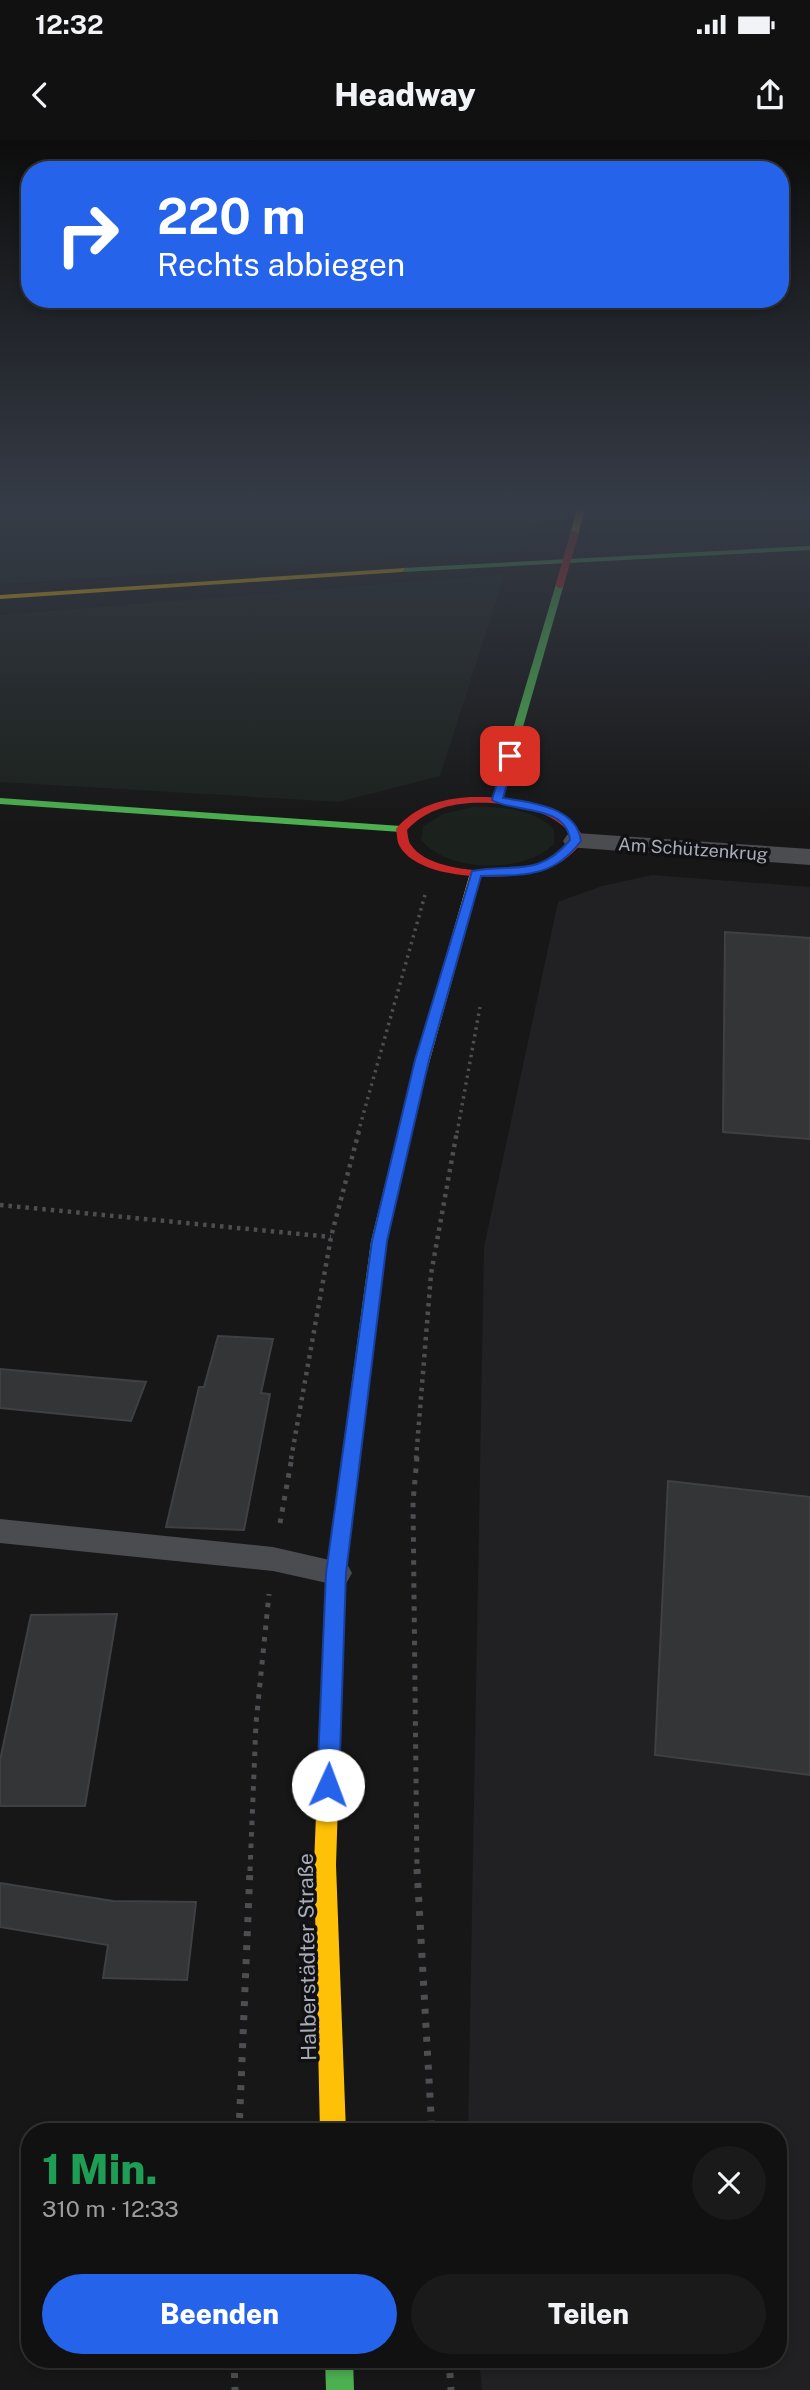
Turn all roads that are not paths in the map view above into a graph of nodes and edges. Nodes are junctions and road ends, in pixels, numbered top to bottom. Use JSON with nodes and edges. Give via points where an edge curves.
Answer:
{"nodes":[{"id":1,"x":551,"y":614,"type":"edge"},
{"id":2,"x":497,"y":800,"type":"junction"},
{"id":3,"x":0,"y":801,"type":"edge"},
{"id":4,"x":401,"y":829,"type":"junction"},
{"id":5,"x":576,"y":841,"type":"junction"},
{"id":6,"x":810,"y":857,"type":"edge"},
{"id":7,"x":476,"y":873,"type":"junction"},
{"id":8,"x":0,"y":1531,"type":"edge"},
{"id":9,"x":336,"y":1573,"type":"junction"},
{"id":10,"x":333,"y":2123,"type":"edge"},
{"id":11,"x":339,"y":2368,"type":"edge"},
{"id":12,"x":340,"y":2390,"type":"edge"}],
"edges":[{"from":1,"to":2,"type":"main road","bridge":true},
{"from":2,"to":4,"type":"main road","via":[[427,808]]},
{"from":2,"to":5,"type":"main road","via":[[533,805],[561,817],[575,832]]},
{"from":3,"to":4,"type":"main road"},
{"from":4,"to":7,"type":"main road","via":[[403,846],[422,861]]},
{"from":5,"to":6,"type":"street","name":"Am Schützenkrug"},
{"from":5,"to":7,"type":"main road","via":[[560,859],[544,866]]},
{"from":7,"to":9,"type":"main road","name":"Halberstädter Straße","via":[[422,1060],[379,1241]]},
{"from":8,"to":9,"type":"lane","via":[[273,1559]]},
{"from":9,"to":10,"type":"main road","name":"Halberstädter Straße","via":[[325,1865]]},
{"from":11,"to":12,"type":"main road"}]}
